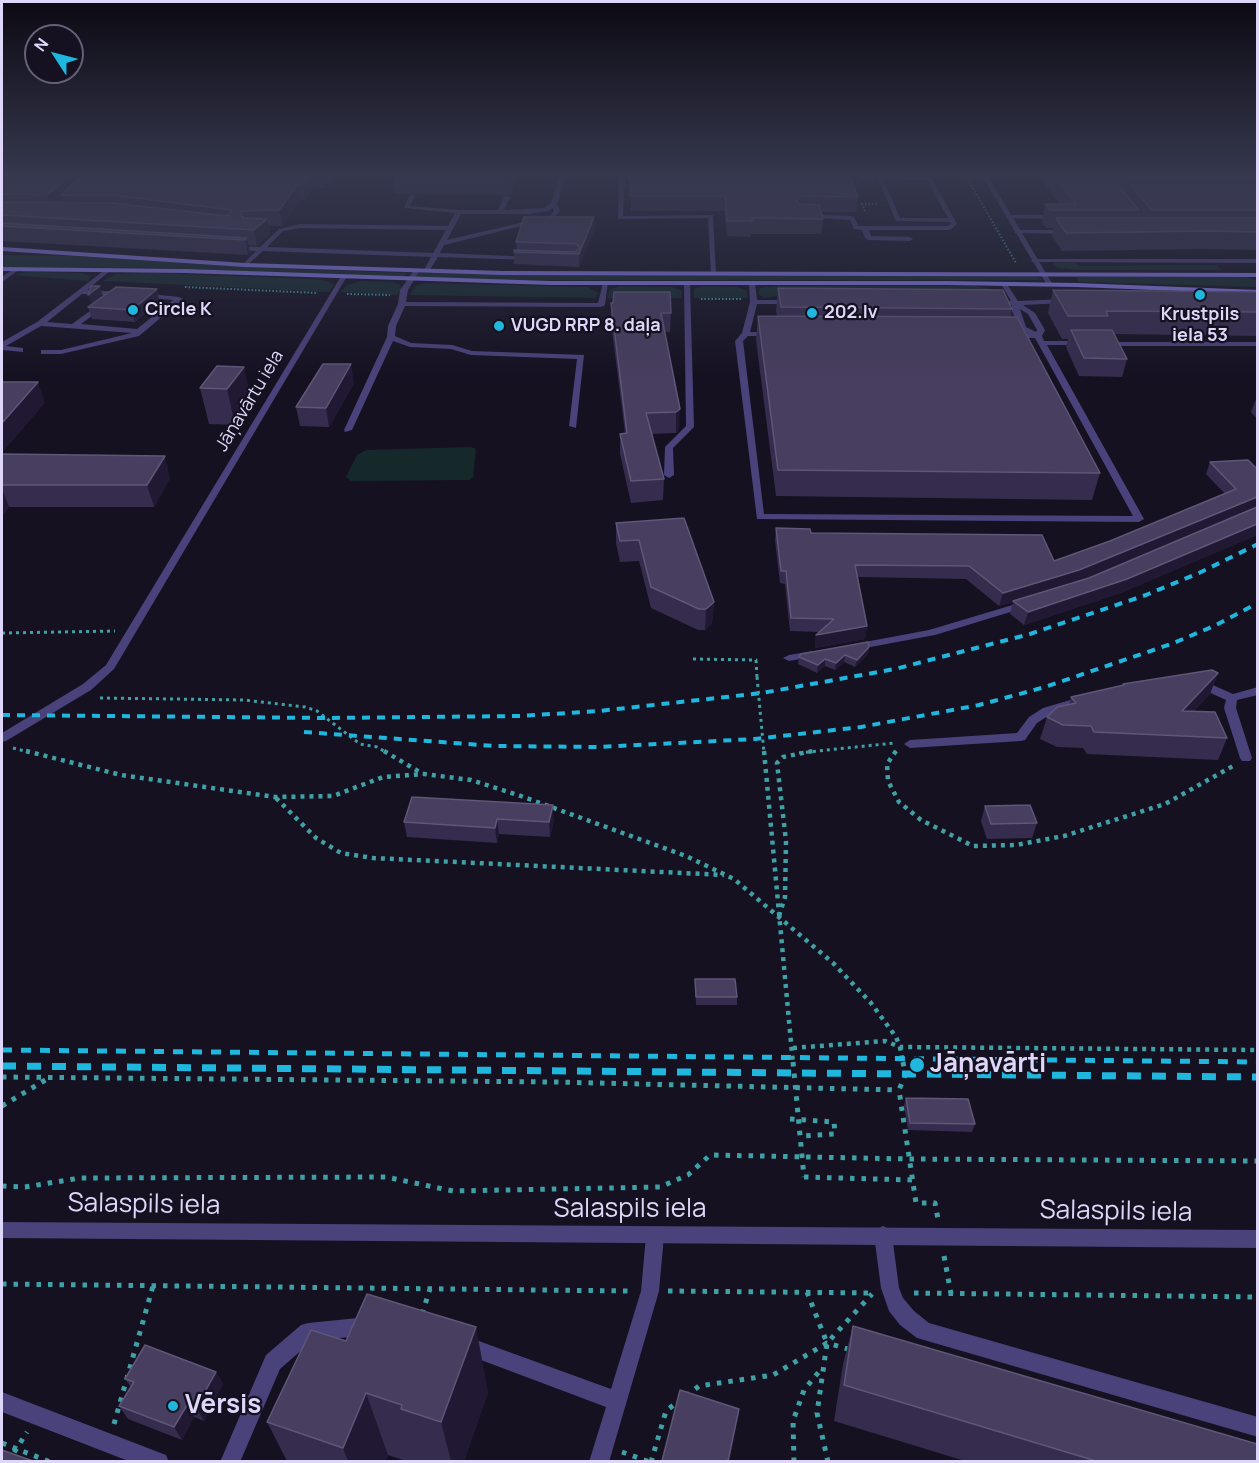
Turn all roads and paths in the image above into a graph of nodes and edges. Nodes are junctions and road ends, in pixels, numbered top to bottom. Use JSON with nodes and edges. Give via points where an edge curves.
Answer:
{"nodes":[{"id":1,"x":266,"y":244,"type":"edge"},
{"id":2,"x":443,"y":244,"type":"edge"},
{"id":3,"x":712,"y":244,"type":"edge"},
{"id":4,"x":1005,"y":244,"type":"edge"},
{"id":5,"x":1024,"y":244,"type":"edge"},
{"id":6,"x":227,"y":248,"type":"edge"},
{"id":7,"x":260,"y":250,"type":"junction"},
{"id":8,"x":2,"y":251,"type":"edge"},
{"id":9,"x":435,"y":256,"type":"junction"},
{"id":10,"x":543,"y":258,"type":"edge"},
{"id":11,"x":1034,"y":261,"type":"junction"},
{"id":12,"x":1257,"y":261,"type":"edge"},
{"id":13,"x":245,"y":265,"type":"junction"},
{"id":14,"x":1018,"y":266,"type":"dead end"},
{"id":15,"x":2,"y":269,"type":"edge"},
{"id":16,"x":17,"y":269,"type":"junction"},
{"id":17,"x":108,"y":270,"type":"junction"},
{"id":18,"x":417,"y":270,"type":"junction"},
{"id":19,"x":427,"y":270,"type":"junction"},
{"id":20,"x":714,"y":274,"type":"junction"},
{"id":21,"x":1042,"y":274,"type":"junction"},
{"id":22,"x":1256,"y":275,"type":"edge"},
{"id":23,"x":343,"y":278,"type":"junction"},
{"id":24,"x":2,"y":280,"type":"edge"},
{"id":25,"x":410,"y":280,"type":"junction"},
{"id":26,"x":606,"y":283,"type":"junction"},
{"id":27,"x":752,"y":283,"type":"junction"},
{"id":28,"x":687,"y":284,"type":"junction"},
{"id":29,"x":1004,"y":284,"type":"junction"},
{"id":30,"x":1050,"y":285,"type":"junction"},
{"id":31,"x":83,"y":292,"type":"junction"},
{"id":32,"x":1256,"y":293,"type":"edge"},
{"id":33,"x":116,"y":294,"type":"junction"},
{"id":34,"x":127,"y":295,"type":"edge"},
{"id":35,"x":139,"y":295,"type":"edge"},
{"id":36,"x":1078,"y":301,"type":"edge"},
{"id":37,"x":754,"y":302,"type":"junction"},
{"id":38,"x":801,"y":302,"type":"edge"},
{"id":39,"x":402,"y":304,"type":"junction"},
{"id":40,"x":980,"y":304,"type":"edge"},
{"id":41,"x":1016,"y":304,"type":"junction"},
{"id":42,"x":40,"y":324,"type":"junction"},
{"id":43,"x":74,"y":326,"type":"junction"},
{"id":44,"x":139,"y":331,"type":"junction"},
{"id":45,"x":746,"y":334,"type":"junction"},
{"id":46,"x":391,"y":337,"type":"junction"},
{"id":47,"x":1040,"y":339,"type":"junction"},
{"id":48,"x":1257,"y":345,"type":"edge"},
{"id":49,"x":2,"y":347,"type":"edge"},
{"id":50,"x":20,"y":350,"type":"dead end"},
{"id":51,"x":44,"y":352,"type":"dead end"},
{"id":52,"x":573,"y":426,"type":"dead end"},
{"id":53,"x":348,"y":430,"type":"dead end"},
{"id":54,"x":669,"y":475,"type":"dead end"},
{"id":55,"x":1034,"y":601,"type":"edge"},
{"id":56,"x":133,"y":631,"type":"junction"},
{"id":57,"x":2,"y":633,"type":"edge"},
{"id":58,"x":844,"y":649,"type":"edge"},
{"id":59,"x":822,"y":653,"type":"edge"},
{"id":60,"x":789,"y":658,"type":"dead end"},
{"id":61,"x":693,"y":659,"type":"dead end"},
{"id":62,"x":1183,"y":679,"type":"edge"},
{"id":63,"x":1257,"y":691,"type":"edge"},
{"id":64,"x":1099,"y":696,"type":"edge"},
{"id":65,"x":70,"y":697,"type":"junction"},
{"id":66,"x":1232,"y":698,"type":"junction"},
{"id":67,"x":2,"y":738,"type":"edge"},
{"id":68,"x":910,"y":744,"type":"junction"},
{"id":69,"x":2,"y":745,"type":"edge"},
{"id":70,"x":1246,"y":758,"type":"joint"},
{"id":71,"x":424,"y":774,"type":"junction"},
{"id":72,"x":275,"y":798,"type":"junction"},
{"id":73,"x":726,"y":875,"type":"junction"},
{"id":74,"x":778,"y":916,"type":"junction"},
{"id":75,"x":900,"y":1047,"type":"junction"},
{"id":76,"x":793,"y":1048,"type":"junction"},
{"id":77,"x":1257,"y":1050,"type":"edge"},
{"id":78,"x":2,"y":1077,"type":"edge"},
{"id":79,"x":49,"y":1078,"type":"junction"},
{"id":80,"x":899,"y":1090,"type":"junction"},
{"id":81,"x":2,"y":1106,"type":"edge"},
{"id":82,"x":790,"y":1119,"type":"dead end"},
{"id":83,"x":800,"y":1136,"type":"junction"},
{"id":84,"x":909,"y":1160,"type":"junction"},
{"id":85,"x":1257,"y":1161,"type":"edge"},
{"id":86,"x":2,"y":1186,"type":"edge"},
{"id":87,"x":2,"y":1230,"type":"edge"},
{"id":88,"x":884,"y":1235,"type":"junction"},
{"id":89,"x":656,"y":1236,"type":"junction"},
{"id":90,"x":1257,"y":1239,"type":"edge"},
{"id":91,"x":153,"y":1286,"type":"dead end"},
{"id":92,"x":430,"y":1289,"type":"dead end"},
{"id":93,"x":807,"y":1292,"type":"dead end"},
{"id":94,"x":873,"y":1293,"type":"dead end"},
{"id":95,"x":420,"y":1317,"type":"edge"},
{"id":96,"x":383,"y":1324,"type":"edge"},
{"id":97,"x":450,"y":1339,"type":"edge"},
{"id":98,"x":827,"y":1343,"type":"junction"},
{"id":99,"x":856,"y":1352,"type":"edge"},
{"id":100,"x":823,"y":1367,"type":"junction"},
{"id":101,"x":616,"y":1401,"type":"junction"},
{"id":102,"x":2,"y":1402,"type":"edge"},
{"id":103,"x":38,"y":1416,"type":"junction"},
{"id":104,"x":1257,"y":1427,"type":"edge"},
{"id":105,"x":2,"y":1443,"type":"edge"},
{"id":106,"x":109,"y":1443,"type":"junction"},
{"id":107,"x":16,"y":1449,"type":"junction"},
{"id":108,"x":602,"y":1453,"type":"edge"},
{"id":109,"x":8,"y":1461,"type":"edge"},
{"id":110,"x":50,"y":1461,"type":"edge"},
{"id":111,"x":159,"y":1461,"type":"edge"},
{"id":112,"x":230,"y":1461,"type":"edge"},
{"id":113,"x":651,"y":1461,"type":"edge"},
{"id":114,"x":794,"y":1461,"type":"edge"},
{"id":115,"x":828,"y":1461,"type":"edge"}],
"edges":[{"from":1,"to":7,"type":"street"},
{"from":2,"to":9,"type":"street"},
{"from":3,"to":20,"type":"street"},
{"from":4,"to":14,"type":"path"},
{"from":5,"to":11,"type":"street"},
{"from":6,"to":7,"type":"street"},
{"from":7,"to":9,"type":"street"},
{"from":7,"to":13,"type":"street"},
{"from":8,"to":13,"type":"main road"},
{"from":9,"to":10,"type":"street"},
{"from":9,"to":19,"type":"street"},
{"from":11,"to":12,"type":"street"},
{"from":11,"to":21,"type":"street"},
{"from":13,"to":18,"type":"main road"},
{"from":15,"to":16,"type":"main road"},
{"from":16,"to":17,"type":"main road"},
{"from":16,"to":24,"type":"street"},
{"from":17,"to":23,"type":"main road"},
{"from":17,"to":31,"type":"street"},
{"from":18,"to":19,"type":"main road"},
{"from":18,"to":25,"type":"street"},
{"from":19,"to":20,"type":"main road"},
{"from":20,"to":21,"type":"main road"},
{"from":21,"to":22,"type":"main road"},
{"from":21,"to":30,"type":"street"},
{"from":23,"to":25,"type":"main road"},
{"from":23,"to":56,"type":"street","name":"Jāņavārtu iela"},
{"from":25,"to":26,"type":"main road"},
{"from":25,"to":39,"type":"street"},
{"from":26,"to":28,"type":"main road"},
{"from":26,"to":39,"type":"street","via":[[601,305]]},
{"from":27,"to":28,"type":"main road"},
{"from":27,"to":29,"type":"main road"},
{"from":27,"to":37,"type":"street"},
{"from":28,"to":54,"type":"street","via":[[690,427],[669,447]]},
{"from":29,"to":30,"type":"main road"},
{"from":29,"to":41,"type":"street"},
{"from":30,"to":32,"type":"main road"},
{"from":31,"to":33,"type":"street"},
{"from":31,"to":42,"type":"street"},
{"from":33,"to":34,"type":"street"},
{"from":33,"to":43,"type":"street"},
{"from":35,"to":44,"type":"street","via":[[179,299]]},
{"from":36,"to":41,"type":"street"},
{"from":37,"to":38,"type":"street"},
{"from":37,"to":45,"type":"street"},
{"from":39,"to":46,"type":"street"},
{"from":40,"to":41,"type":"street"},
{"from":41,"to":47,"type":"street","via":[[1023,328]]},
{"from":41,"to":47,"type":"street","via":[[1032,314],[1041,330]]},
{"from":42,"to":43,"type":"street"},
{"from":42,"to":49,"type":"street"},
{"from":43,"to":44,"type":"street"},
{"from":44,"to":51,"type":"street","via":[[61,352]]},
{"from":45,"to":47,"type":"street"},
{"from":45,"to":47,"type":"street","via":[[739,341],[760,517],[1138,519]]},
{"from":46,"to":52,"type":"street","via":[[410,345],[452,347],[471,353],[581,357]]},
{"from":46,"to":53,"type":"street"},
{"from":47,"to":48,"type":"street"},
{"from":49,"to":50,"type":"street"},
{"from":55,"to":58,"type":"street","via":[[932,633]]},
{"from":56,"to":57,"type":"path"},
{"from":56,"to":65,"type":"street","name":"Jāņavārtu iela","via":[[110,667]]},
{"from":59,"to":60,"type":"street"},
{"from":61,"to":76,"type":"path","bridge":true,"via":[[756,660]]},
{"from":62,"to":66,"type":"street"},
{"from":63,"to":66,"type":"street"},
{"from":64,"to":68,"type":"street","via":[[1047,711],[1021,737]]},
{"from":65,"to":67,"type":"street","name":"Jāņavārtu iela"},
{"from":65,"to":71,"type":"path","via":[[244,700],[305,707],[317,711],[360,744],[378,747]]},
{"from":66,"to":70,"type":"street","via":[[1230,708]]},
{"from":68,"to":70,"type":"path","via":[[894,752],[887,764],[888,781],[899,802],[946,834],[973,846],[1016,845],[1064,836],[1165,804]]},
{"from":68,"to":74,"type":"path","via":[[796,753],[777,763],[786,841],[785,897]]},
{"from":69,"to":72,"type":"path","via":[[121,775]]},
{"from":71,"to":72,"type":"path","via":[[383,777],[333,796]]},
{"from":71,"to":73,"type":"path","via":[[471,780],[518,795],[686,856]]},
{"from":72,"to":73,"type":"path","via":[[316,838],[341,853],[373,858]]},
{"from":73,"to":74,"type":"path"},
{"from":74,"to":75,"type":"path","via":[[872,1003]]},
{"from":75,"to":76,"type":"path","via":[[885,1041]]},
{"from":75,"to":77,"type":"path"},
{"from":75,"to":80,"type":"path","via":[[905,1075]]},
{"from":76,"to":83,"type":"path","bridge":true},
{"from":78,"to":79,"type":"path"},
{"from":79,"to":80,"type":"path","via":[[554,1082]]},
{"from":79,"to":81,"type":"path"},
{"from":80,"to":84,"type":"path"},
{"from":82,"to":83,"type":"path","via":[[834,1122],[835,1134]]},
{"from":83,"to":84,"type":"path","bridge":true,"via":[[804,1178],[913,1180]]},
{"from":84,"to":85,"type":"path"},
{"from":84,"to":86,"type":"path","via":[[710,1155],[688,1175],[660,1186],[453,1191],[386,1178],[80,1178],[25,1187]]},
{"from":87,"to":89,"type":"street","name":"Salaspils iela"},
{"from":88,"to":89,"type":"street","name":"Salaspils iela"},
{"from":88,"to":90,"type":"street","name":"Salaspils iela"},
{"from":88,"to":104,"type":"street","via":[[890,1288],[896,1304],[924,1331]]},
{"from":89,"to":101,"type":"street","via":[[650,1291]]},
{"from":91,"to":106,"type":"path"},
{"from":92,"to":95,"type":"path"},
{"from":93,"to":98,"type":"path"},
{"from":94,"to":98,"type":"path"},
{"from":96,"to":112,"type":"street","via":[[308,1332],[273,1362]]},
{"from":97,"to":101,"type":"street"},
{"from":98,"to":99,"type":"path"},
{"from":98,"to":100,"type":"path"},
{"from":98,"to":113,"type":"path","via":[[772,1375],[699,1386],[666,1411]]},
{"from":100,"to":114,"type":"path","via":[[804,1390],[793,1421]]},
{"from":100,"to":115,"type":"path","via":[[817,1413]]},
{"from":101,"to":108,"type":"street"},
{"from":102,"to":103,"type":"street"},
{"from":103,"to":106,"type":"street"},
{"from":103,"to":107,"type":"path"},
{"from":105,"to":107,"type":"path"},
{"from":106,"to":111,"type":"street"},
{"from":107,"to":109,"type":"path"},
{"from":107,"to":110,"type":"path"},
{"from":108,"to":113,"type":"path"}]}
